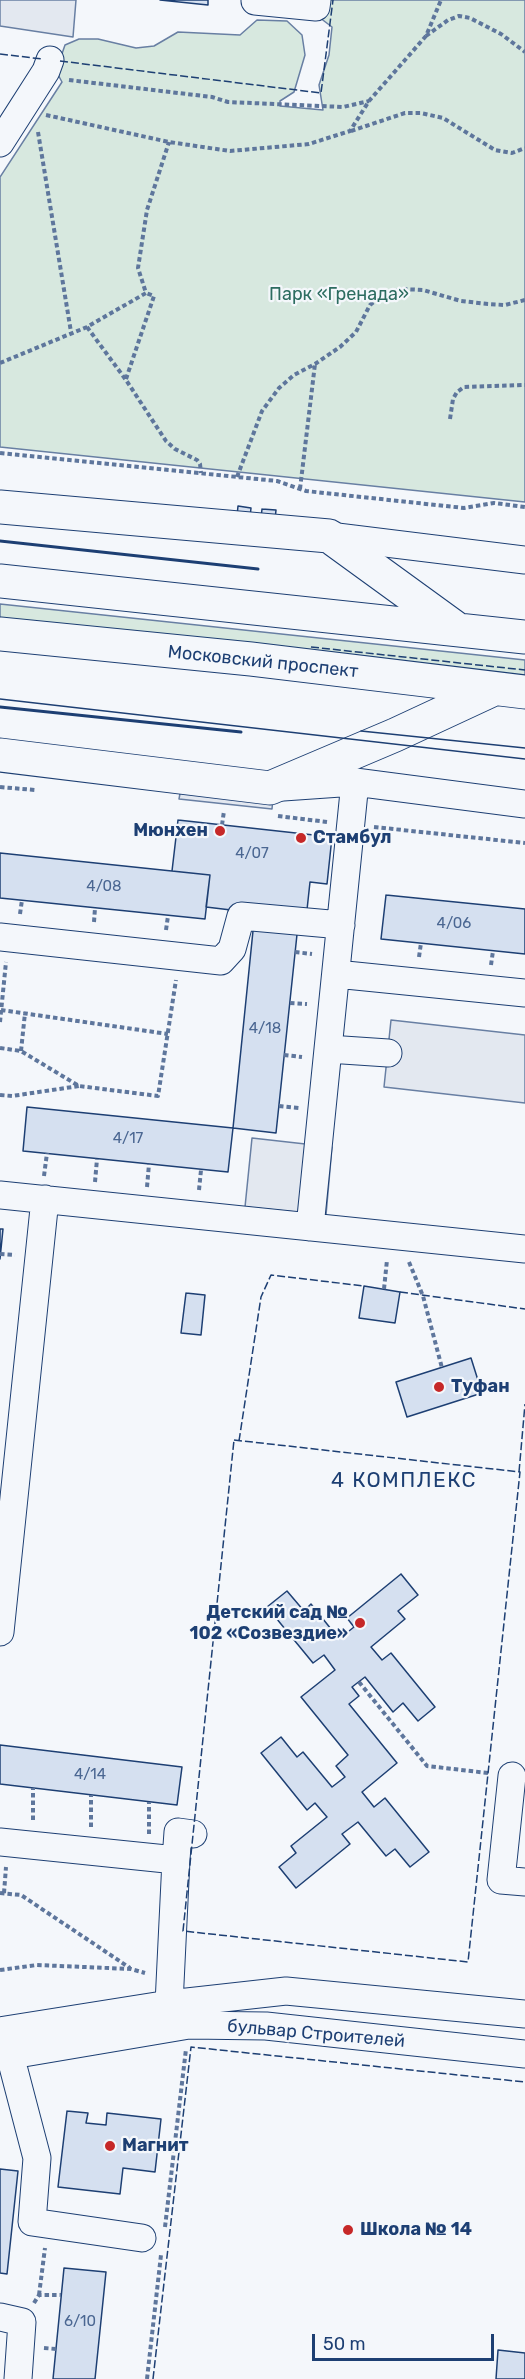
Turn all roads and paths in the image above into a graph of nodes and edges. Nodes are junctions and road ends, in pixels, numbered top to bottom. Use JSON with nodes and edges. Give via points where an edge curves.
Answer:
{"nodes":[{"id":1,"x":317,"y":0,"type":"edge"},
{"id":2,"x":441,"y":0,"type":"edge"},
{"id":3,"x":255,"y":1,"type":"edge"},
{"id":4,"x":426,"y":36,"type":"junction"},
{"id":5,"x":525,"y":52,"type":"edge"},
{"id":6,"x":50,"y":60,"type":"dead end"},
{"id":7,"x":67,"y":80,"type":"dead end"},
{"id":8,"x":369,"y":101,"type":"junction"},
{"id":9,"x":46,"y":115,"type":"dead end"},
{"id":10,"x":36,"y":124,"type":"dead end"},
{"id":11,"x":350,"y":131,"type":"junction"},
{"id":12,"x":169,"y":142,"type":"junction"},
{"id":13,"x":0,"y":144,"type":"edge"},
{"id":14,"x":525,"y":148,"type":"edge"},
{"id":15,"x":146,"y":293,"type":"junction"},
{"id":16,"x":525,"y":300,"type":"edge"},
{"id":17,"x":87,"y":327,"type":"junction"},
{"id":18,"x":71,"y":332,"type":"junction"},
{"id":19,"x":0,"y":363,"type":"edge"},
{"id":20,"x":315,"y":364,"type":"junction"},
{"id":21,"x":126,"y":380,"type":"junction"},
{"id":22,"x":525,"y":385,"type":"edge"},
{"id":23,"x":450,"y":419,"type":"dead end"},
{"id":24,"x":0,"y":453,"type":"edge"},
{"id":25,"x":201,"y":473,"type":"junction"},
{"id":26,"x":237,"y":477,"type":"junction"},
{"id":27,"x":300,"y":489,"type":"junction"},
{"id":28,"x":0,"y":507,"type":"edge"},
{"id":29,"x":525,"y":507,"type":"edge"},
{"id":30,"x":329,"y":536,"type":"junction"},
{"id":31,"x":525,"y":560,"type":"edge"},
{"id":32,"x":0,"y":581,"type":"edge"},
{"id":33,"x":459,"y":630,"type":"junction"},
{"id":34,"x":0,"y":634,"type":"edge"},
{"id":35,"x":525,"y":637,"type":"edge"},
{"id":36,"x":509,"y":691,"type":"edge"},
{"id":37,"x":0,"y":755,"type":"edge"},
{"id":38,"x":355,"y":782,"type":"junction"},
{"id":39,"x":270,"y":788,"type":"junction"},
{"id":40,"x":525,"y":804,"type":"edge"},
{"id":41,"x":224,"y":811,"type":"dead end"},
{"id":42,"x":222,"y":825,"type":"dead end"},
{"id":43,"x":340,"y":926,"type":"junction"},
{"id":44,"x":4,"y":937,"type":"edge"},
{"id":45,"x":179,"y":956,"type":"junction"},
{"id":46,"x":336,"y":974,"type":"junction"},
{"id":47,"x":525,"y":993,"type":"edge"},
{"id":48,"x":1,"y":1010,"type":"edge"},
{"id":49,"x":26,"y":1013,"type":"junction"},
{"id":50,"x":0,"y":1022,"type":"edge"},
{"id":51,"x":168,"y":1034,"type":"junction"},
{"id":52,"x":0,"y":1048,"type":"edge"},
{"id":53,"x":328,"y":1049,"type":"junction"},
{"id":54,"x":21,"y":1051,"type":"junction"},
{"id":55,"x":388,"y":1053,"type":"dead end"},
{"id":56,"x":79,"y":1086,"type":"junction"},
{"id":57,"x":0,"y":1095,"type":"edge"},
{"id":58,"x":0,"y":1195,"type":"edge"},
{"id":59,"x":45,"y":1199,"type":"junction"},
{"id":60,"x":310,"y":1227,"type":"junction"},
{"id":61,"x":399,"y":1236,"type":"junction"},
{"id":62,"x":525,"y":1249,"type":"edge"},
{"id":63,"x":442,"y":1368,"type":"dead end"},
{"id":64,"x":0,"y":1632,"type":"edge"},
{"id":65,"x":359,"y":1682,"type":"dead end"},
{"id":66,"x":508,"y":1775,"type":"edge"},
{"id":67,"x":33,"y":1788,"type":"dead end"},
{"id":68,"x":91,"y":1795,"type":"dead end"},
{"id":69,"x":193,"y":1834,"type":"dead end"},
{"id":70,"x":0,"y":1842,"type":"edge"},
{"id":71,"x":33,"y":1845,"type":"junction"},
{"id":72,"x":91,"y":1851,"type":"junction"},
{"id":73,"x":176,"y":1860,"type":"junction"},
{"id":74,"x":525,"y":1882,"type":"edge"},
{"id":75,"x":0,"y":1893,"type":"edge"},
{"id":76,"x":131,"y":1969,"type":"junction"},
{"id":77,"x":0,"y":1970,"type":"edge"},
{"id":78,"x":169,"y":1991,"type":"junction"},
{"id":79,"x":525,"y":2014,"type":"edge"},
{"id":80,"x":189,"y":2025,"type":"junction"},
{"id":81,"x":4,"y":2043,"type":"edge"},
{"id":82,"x":525,"y":2054,"type":"edge"},
{"id":83,"x":48,"y":2224,"type":"junction"},
{"id":84,"x":156,"y":2241,"type":"junction"},
{"id":85,"x":39,"y":2295,"type":"dead end"},
{"id":86,"x":0,"y":2317,"type":"edge"},
{"id":87,"x":18,"y":2379,"type":"edge"},
{"id":88,"x":147,"y":2379,"type":"edge"}],
"edges":[{"from":1,"to":3,"type":"street","via":[[316,7]]},
{"from":2,"to":4,"type":"path"},
{"from":4,"to":5,"type":"path","via":[[459,16],[501,34]]},
{"from":4,"to":8,"type":"path"},
{"from":6,"to":13,"type":"street"},
{"from":7,"to":8,"type":"path","via":[[228,102],[344,107]]},
{"from":8,"to":11,"type":"path"},
{"from":9,"to":12,"type":"path"},
{"from":10,"to":18,"type":"path"},
{"from":11,"to":12,"type":"path","via":[[309,144],[230,151]]},
{"from":11,"to":14,"type":"path","via":[[405,113],[421,113],[443,118],[495,150],[512,153]]},
{"from":12,"to":15,"type":"path","via":[[147,210],[138,268]]},
{"from":15,"to":17,"type":"path"},
{"from":15,"to":21,"type":"path","via":[[154,296]]},
{"from":16,"to":20,"type":"path","via":[[488,304],[402,289],[370,305],[356,332]]},
{"from":17,"to":18,"type":"path"},
{"from":17,"to":21,"type":"path"},
{"from":18,"to":19,"type":"path"},
{"from":20,"to":26,"type":"path","via":[[279,388],[262,411]]},
{"from":20,"to":27,"type":"path"},
{"from":21,"to":25,"type":"path","via":[[166,441],[197,460]]},
{"from":22,"to":23,"type":"path","via":[[464,387],[453,399]]},
{"from":24,"to":25,"type":"path"},
{"from":25,"to":26,"type":"path"},
{"from":26,"to":27,"type":"path","via":[[277,481]]},
{"from":27,"to":29,"type":"path","via":[[464,508],[494,504]]},
{"from":28,"to":30,"type":"main road"},
{"from":30,"to":31,"type":"street"},
{"from":30,"to":33,"type":"main road"},
{"from":32,"to":33,"type":"main road"},
{"from":33,"to":35,"type":"main road"},
{"from":34,"to":36,"type":"main road","name":"Московский проспект","via":[[251,659]]},
{"from":36,"to":39,"type":"main road"},
{"from":37,"to":39,"type":"main road"},
{"from":38,"to":39,"type":"street"},
{"from":38,"to":40,"type":"street"},
{"from":38,"to":43,"type":"street"},
{"from":41,"to":42,"type":"path"},
{"from":43,"to":45,"type":"street","via":[[241,916],[232,949],[221,961]]},
{"from":43,"to":46,"type":"street"},
{"from":44,"to":45,"type":"street"},
{"from":44,"to":48,"type":"path"},
{"from":45,"to":51,"type":"path"},
{"from":46,"to":47,"type":"street"},
{"from":46,"to":53,"type":"street"},
{"from":48,"to":49,"type":"path"},
{"from":48,"to":50,"type":"path"},
{"from":49,"to":51,"type":"path"},
{"from":49,"to":54,"type":"path"},
{"from":51,"to":56,"type":"path","via":[[158,1096]]},
{"from":52,"to":54,"type":"path"},
{"from":53,"to":55,"type":"street"},
{"from":53,"to":60,"type":"street"},
{"from":54,"to":56,"type":"path"},
{"from":56,"to":57,"type":"path"},
{"from":58,"to":59,"type":"street"},
{"from":59,"to":60,"type":"street"},
{"from":59,"to":64,"type":"street"},
{"from":60,"to":61,"type":"street"},
{"from":61,"to":62,"type":"street"},
{"from":61,"to":63,"type":"path","via":[[423,1296]]},
{"from":65,"to":66,"type":"path","via":[[427,1766]]},
{"from":66,"to":74,"type":"street","via":[[501,1880]]},
{"from":67,"to":71,"type":"path"},
{"from":68,"to":72,"type":"path"},
{"from":69,"to":73,"type":"street","via":[[178,1832]]},
{"from":70,"to":71,"type":"street"},
{"from":71,"to":72,"type":"street"},
{"from":72,"to":73,"type":"street"},
{"from":73,"to":78,"type":"street"},
{"from":75,"to":76,"type":"path","via":[[21,1895]]},
{"from":76,"to":77,"type":"path","via":[[37,1965]]},
{"from":76,"to":78,"type":"path"},
{"from":78,"to":79,"type":"street","via":[[286,1991]]},
{"from":78,"to":81,"type":"street"},
{"from":80,"to":81,"type":"street","name":"бульвар Строителей"},
{"from":80,"to":82,"type":"street","name":"бульвар Строителей","via":[[266,2026]]},
{"from":80,"to":84,"type":"path"},
{"from":81,"to":83,"type":"street","via":[[37,2158],[32,2222]]},
{"from":83,"to":84,"type":"street"},
{"from":83,"to":85,"type":"path"},
{"from":84,"to":88,"type":"path"},
{"from":86,"to":87,"type":"street","via":[[22,2322]]}]}
